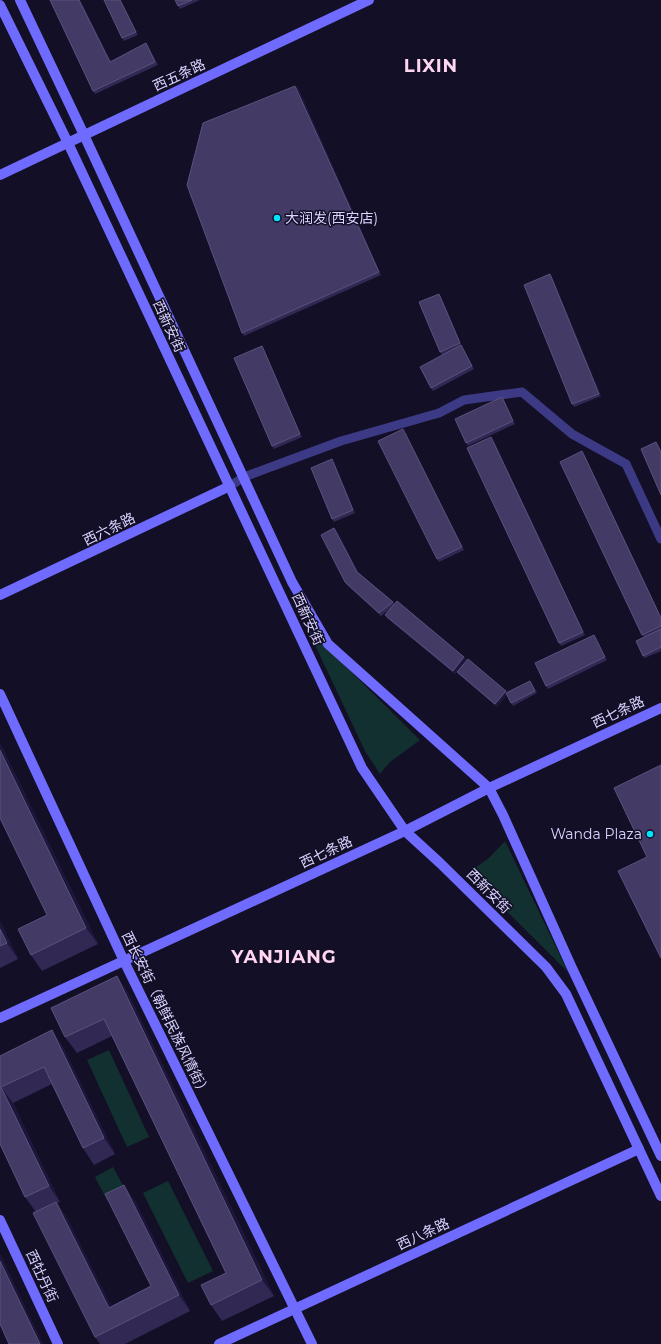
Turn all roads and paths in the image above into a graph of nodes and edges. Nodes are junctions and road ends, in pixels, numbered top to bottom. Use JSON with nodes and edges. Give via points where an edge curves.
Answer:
{"nodes":[{"id":1,"x":20,"y":0,"type":"edge"},
{"id":2,"x":369,"y":0,"type":"edge"},
{"id":3,"x":0,"y":5,"type":"edge"},
{"id":4,"x":84,"y":135,"type":"junction"},
{"id":5,"x":68,"y":143,"type":"junction"},
{"id":6,"x":0,"y":175,"type":"edge"},
{"id":7,"x":244,"y":477,"type":"junction"},
{"id":8,"x":230,"y":486,"type":"junction"},
{"id":9,"x":661,"y":539,"type":"edge"},
{"id":10,"x":0,"y":595,"type":"edge"},
{"id":11,"x":0,"y":694,"type":"edge"},
{"id":12,"x":661,"y":708,"type":"edge"},
{"id":13,"x":489,"y":788,"type":"junction"},
{"id":14,"x":405,"y":831,"type":"junction"},
{"id":15,"x":124,"y":960,"type":"junction"},
{"id":16,"x":0,"y":1018,"type":"edge"},
{"id":17,"x":639,"y":1149,"type":"junction"},
{"id":18,"x":661,"y":1156,"type":"edge"},
{"id":19,"x":661,"y":1196,"type":"edge"},
{"id":20,"x":0,"y":1220,"type":"edge"},
{"id":21,"x":294,"y":1309,"type":"junction"},
{"id":22,"x":58,"y":1344,"type":"edge"},
{"id":23,"x":219,"y":1344,"type":"edge"},
{"id":24,"x":312,"y":1344,"type":"edge"}],
"edges":[{"from":1,"to":4,"type":"main road","name":"西新安街"},
{"from":2,"to":4,"type":"main road","name":"西五条路"},
{"from":3,"to":5,"type":"main road","name":"西新安街"},
{"from":4,"to":5,"type":"main road","name":"西五条路"},
{"from":4,"to":7,"type":"main road","name":"西新安街"},
{"from":5,"to":6,"type":"main road","name":"西五条路"},
{"from":5,"to":8,"type":"main road","name":"西新安街"},
{"from":7,"to":8,"type":"street"},
{"from":7,"to":9,"type":"street","via":[[341,441],[439,413],[464,400],[522,392],[572,434],[626,464]]},
{"from":7,"to":13,"type":"main road","name":"西新安街","via":[[292,582],[328,644]]},
{"from":8,"to":10,"type":"main road","name":"西六条路"},
{"from":8,"to":14,"type":"main road","name":"西新安街","via":[[362,768]]},
{"from":11,"to":15,"type":"main road","name":"西长安街（朝鲜民族风情街）"},
{"from":12,"to":13,"type":"main road","name":"西七条路"},
{"from":13,"to":14,"type":"main road","name":"西七条路"},
{"from":13,"to":18,"type":"main road","name":"西新安街"},
{"from":14,"to":15,"type":"main road","name":"西七条路"},
{"from":14,"to":17,"type":"main road","name":"西新安街","via":[[546,967],[566,994]]},
{"from":15,"to":16,"type":"main road","name":"西七条路"},
{"from":15,"to":21,"type":"main road","name":"西长安街（朝鲜民族风情街）"},
{"from":17,"to":19,"type":"main road","name":"西新安街"},
{"from":17,"to":21,"type":"main road","name":"西八条路"},
{"from":20,"to":22,"type":"main road","name":"西牡丹街"},
{"from":21,"to":23,"type":"main road","name":"西八条路"},
{"from":21,"to":24,"type":"main road","name":"西长安街（朝鲜民族风情街）"}]}
